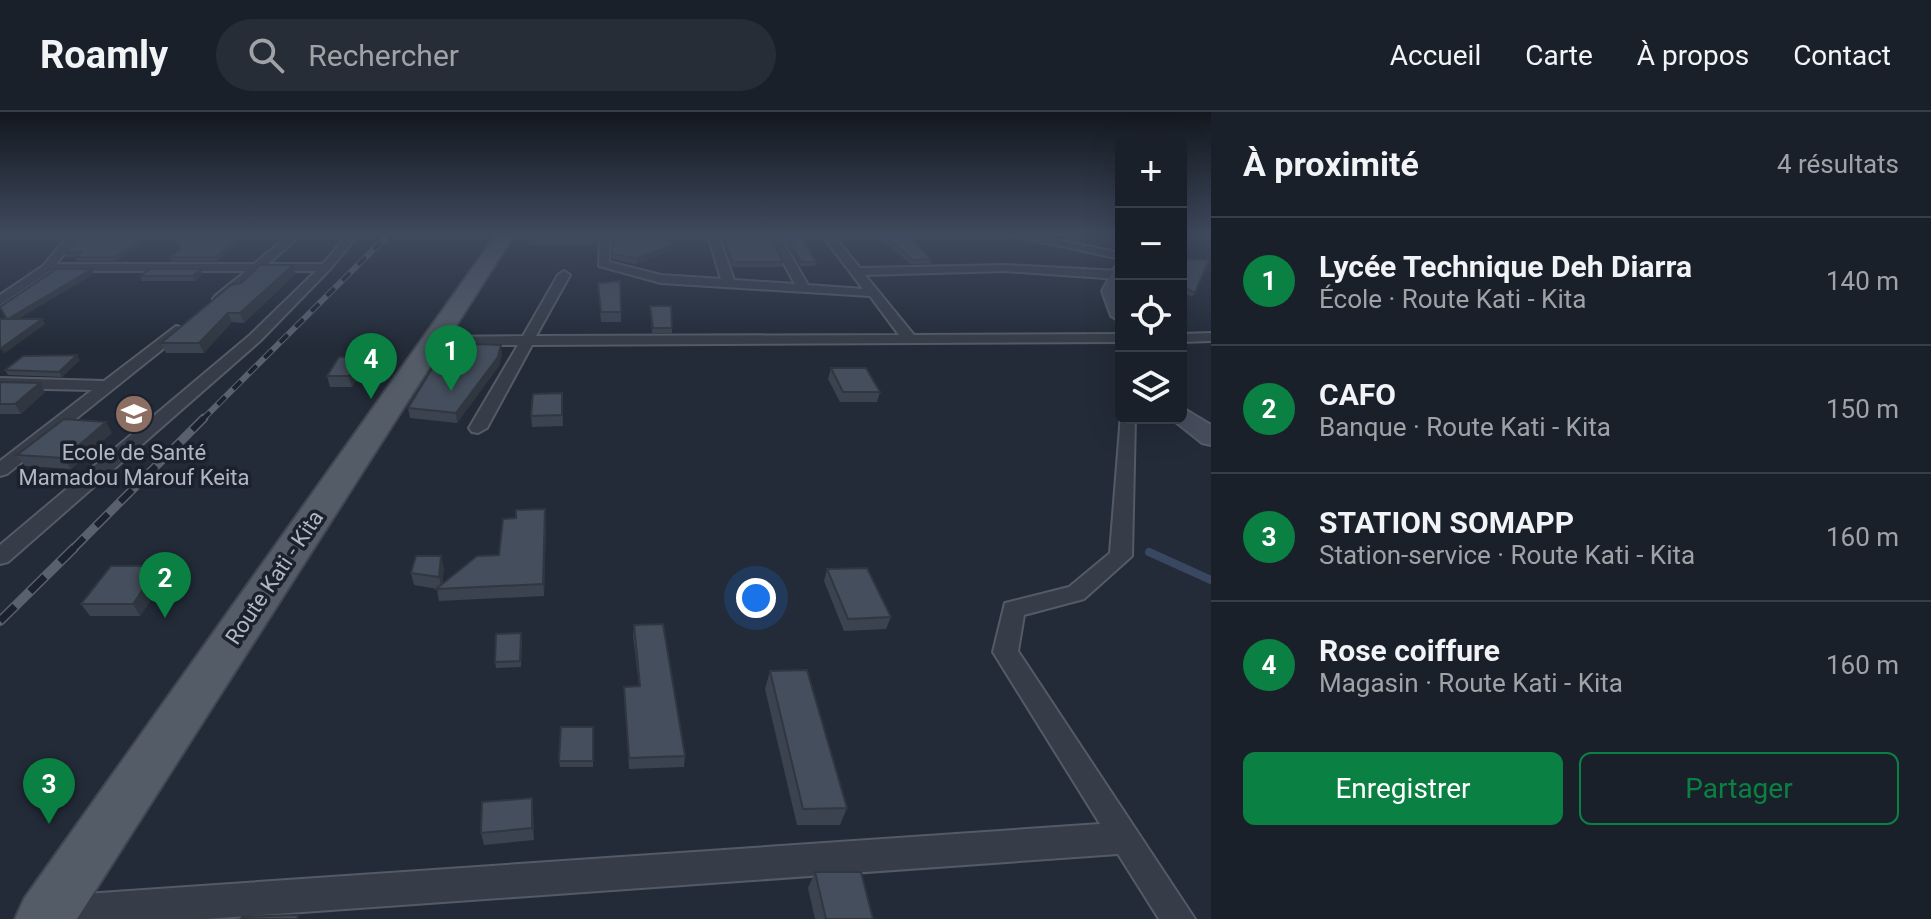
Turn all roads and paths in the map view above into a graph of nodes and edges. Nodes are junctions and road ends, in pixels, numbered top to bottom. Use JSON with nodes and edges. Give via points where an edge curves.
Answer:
{"nodes":[{"id":1,"x":857,"y":272,"type":"edge"},
{"id":2,"x":40,"y":273,"type":"edge"},
{"id":3,"x":253,"y":273,"type":"edge"},
{"id":4,"x":320,"y":273,"type":"edge"},
{"id":5,"x":480,"y":273,"type":"edge"},
{"id":6,"x":636,"y":273,"type":"edge"},
{"id":7,"x":725,"y":273,"type":"edge"},
{"id":8,"x":795,"y":273,"type":"edge"},
{"id":9,"x":564,"y":275,"type":"dead end"},
{"id":10,"x":1115,"y":280,"type":"edge"},
{"id":11,"x":729,"y":284,"type":"junction"},
{"id":12,"x":804,"y":289,"type":"junction"},
{"id":13,"x":874,"y":293,"type":"junction"},
{"id":14,"x":2,"y":298,"type":"edge"},
{"id":15,"x":1115,"y":301,"type":"edge"},
{"id":16,"x":1211,"y":337,"type":"edge"},
{"id":17,"x":1115,"y":338,"type":"edge"},
{"id":18,"x":1187,"y":338,"type":"edge"},
{"id":19,"x":910,"y":339,"type":"junction"},
{"id":20,"x":434,"y":341,"type":"junction"},
{"id":21,"x":527,"y":341,"type":"junction"},
{"id":22,"x":0,"y":383,"type":"edge"},
{"id":23,"x":108,"y":386,"type":"junction"},
{"id":24,"x":1187,"y":419,"type":"edge"},
{"id":25,"x":1127,"y":424,"type":"edge"},
{"id":26,"x":478,"y":428,"type":"dead end"},
{"id":27,"x":1211,"y":437,"type":"edge"},
{"id":28,"x":0,"y":470,"type":"edge"},
{"id":29,"x":11,"y":537,"type":"edge"},
{"id":30,"x":0,"y":557,"type":"edge"},
{"id":31,"x":1125,"y":838,"type":"junction"},
{"id":32,"x":46,"y":916,"type":"edge"},
{"id":33,"x":1178,"y":919,"type":"edge"}],
"edges":[{"from":1,"to":13,"type":"street"},
{"from":2,"to":14,"type":"street"},
{"from":3,"to":23,"type":"street"},
{"from":4,"to":29,"type":"street","via":[[255,338]]},
{"from":5,"to":20,"type":"main road","name":"Route Kati - Kita"},
{"from":6,"to":11,"type":"street"},
{"from":7,"to":11,"type":"street"},
{"from":8,"to":12,"type":"street"},
{"from":9,"to":21,"type":"street"},
{"from":10,"to":15,"type":"street"},
{"from":11,"to":12,"type":"street"},
{"from":12,"to":13,"type":"street"},
{"from":13,"to":19,"type":"street"},
{"from":16,"to":18,"type":"street"},
{"from":17,"to":19,"type":"street"},
{"from":19,"to":21,"type":"street"},
{"from":20,"to":21,"type":"street"},
{"from":20,"to":32,"type":"main road","name":"Route Kati - Kita"},
{"from":21,"to":26,"type":"street"},
{"from":22,"to":23,"type":"street"},
{"from":23,"to":28,"type":"street"},
{"from":24,"to":27,"type":"street"},
{"from":25,"to":31,"type":"street","via":[[1121,556],[1076,593],[1013,609],[1005,652]]},
{"from":29,"to":30,"type":"street"},
{"from":31,"to":32,"type":"street"},
{"from":31,"to":33,"type":"street"}]}
